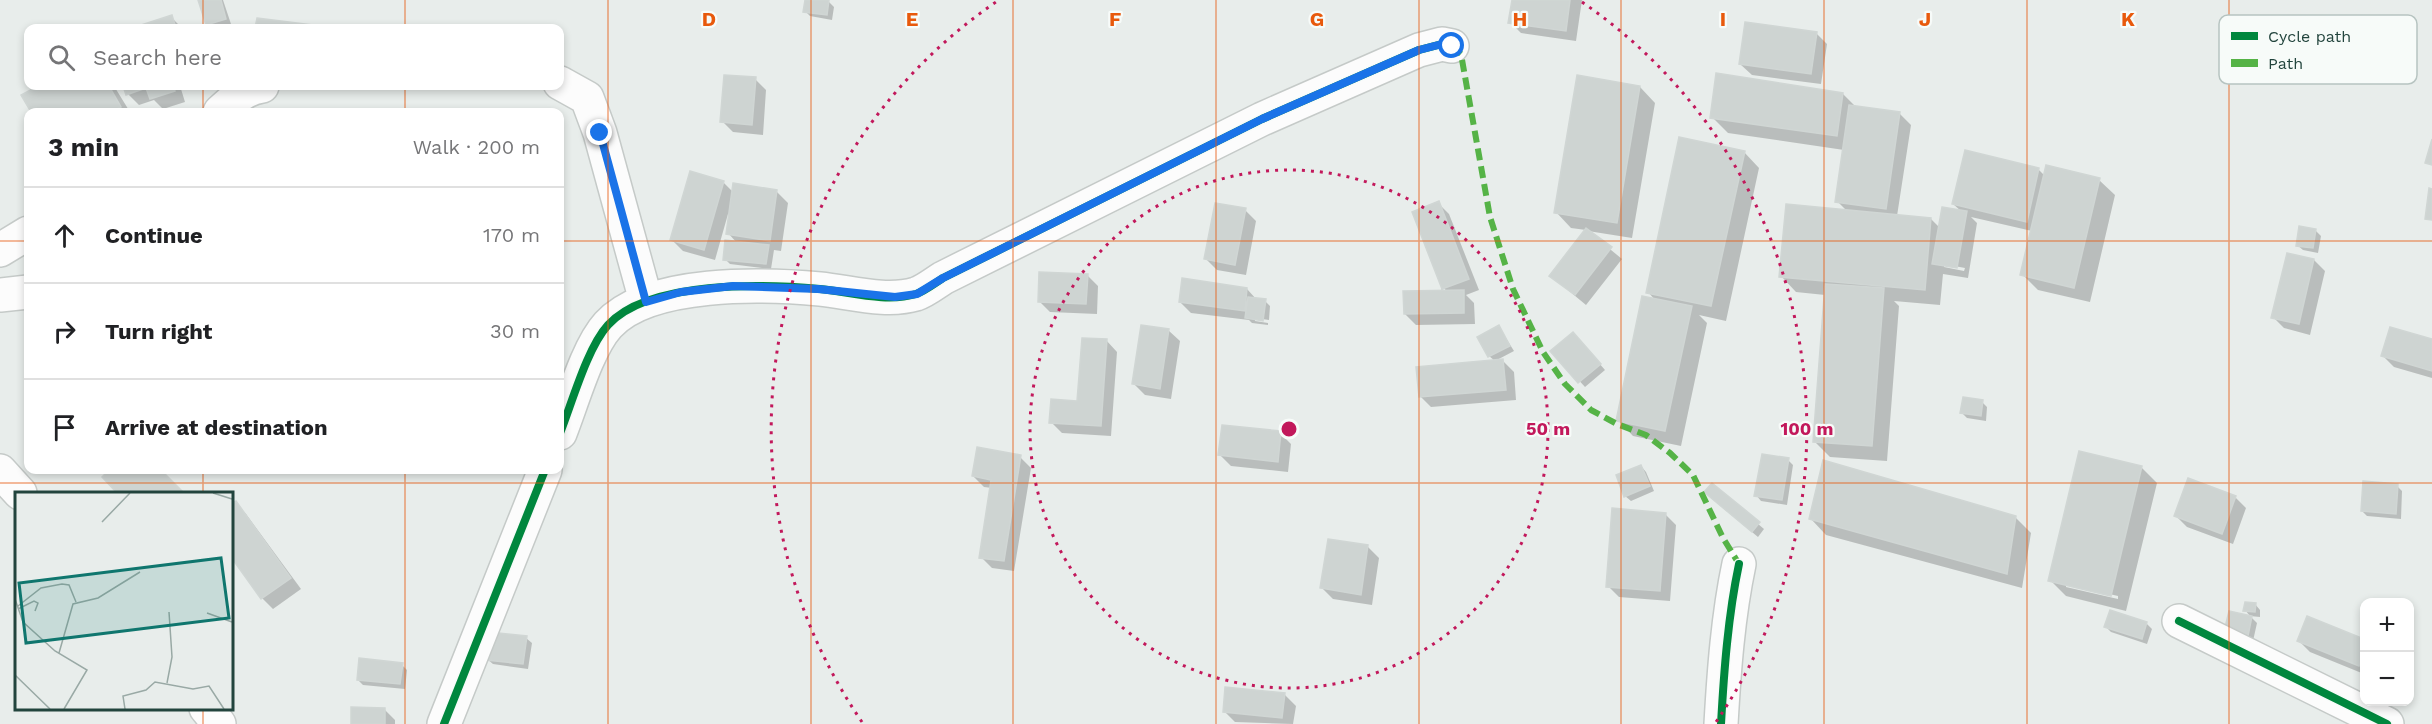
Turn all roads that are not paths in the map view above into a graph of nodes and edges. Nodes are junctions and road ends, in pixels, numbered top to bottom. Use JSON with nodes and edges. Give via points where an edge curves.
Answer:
{"nodes":[{"id":1,"x":1452,"y":46,"type":"dead end"},
{"id":2,"x":564,"y":85,"type":"edge"},
{"id":3,"x":248,"y":90,"type":"edge"},
{"id":4,"x":224,"y":108,"type":"edge"},
{"id":5,"x":24,"y":235,"type":"edge"},
{"id":6,"x":0,"y":250,"type":"edge"},
{"id":7,"x":24,"y":292,"type":"edge"},
{"id":8,"x":0,"y":295,"type":"edge"},
{"id":9,"x":646,"y":302,"type":"junction"},
{"id":10,"x":564,"y":423,"type":"edge"},
{"id":11,"x":0,"y":471,"type":"edge"},
{"id":12,"x":543,"y":474,"type":"edge"},
{"id":13,"x":19,"y":492,"type":"edge"},
{"id":14,"x":1739,"y":564,"type":"dead end"},
{"id":15,"x":2179,"y":621,"type":"dead end"},
{"id":16,"x":207,"y":709,"type":"edge"},
{"id":17,"x":219,"y":724,"type":"edge"},
{"id":18,"x":444,"y":724,"type":"edge"},
{"id":19,"x":1721,"y":724,"type":"edge"},
{"id":20,"x":2387,"y":724,"type":"edge"}],
"edges":[{"from":1,"to":9,"type":"street","via":[[1442,44],[1419,50],[1262,119],[917,294],[895,297],[733,286],[681,292]]},
{"from":2,"to":9,"type":"street","via":[[587,98]]},
{"from":3,"to":4,"type":"street"},
{"from":5,"to":6,"type":"street"},
{"from":7,"to":8,"type":"street"},
{"from":9,"to":10,"type":"street","via":[[609,324],[594,345]]},
{"from":11,"to":13,"type":"street"},
{"from":12,"to":18,"type":"street"},
{"from":14,"to":19,"type":"street"},
{"from":15,"to":20,"type":"street"},
{"from":16,"to":17,"type":"street"}]}
